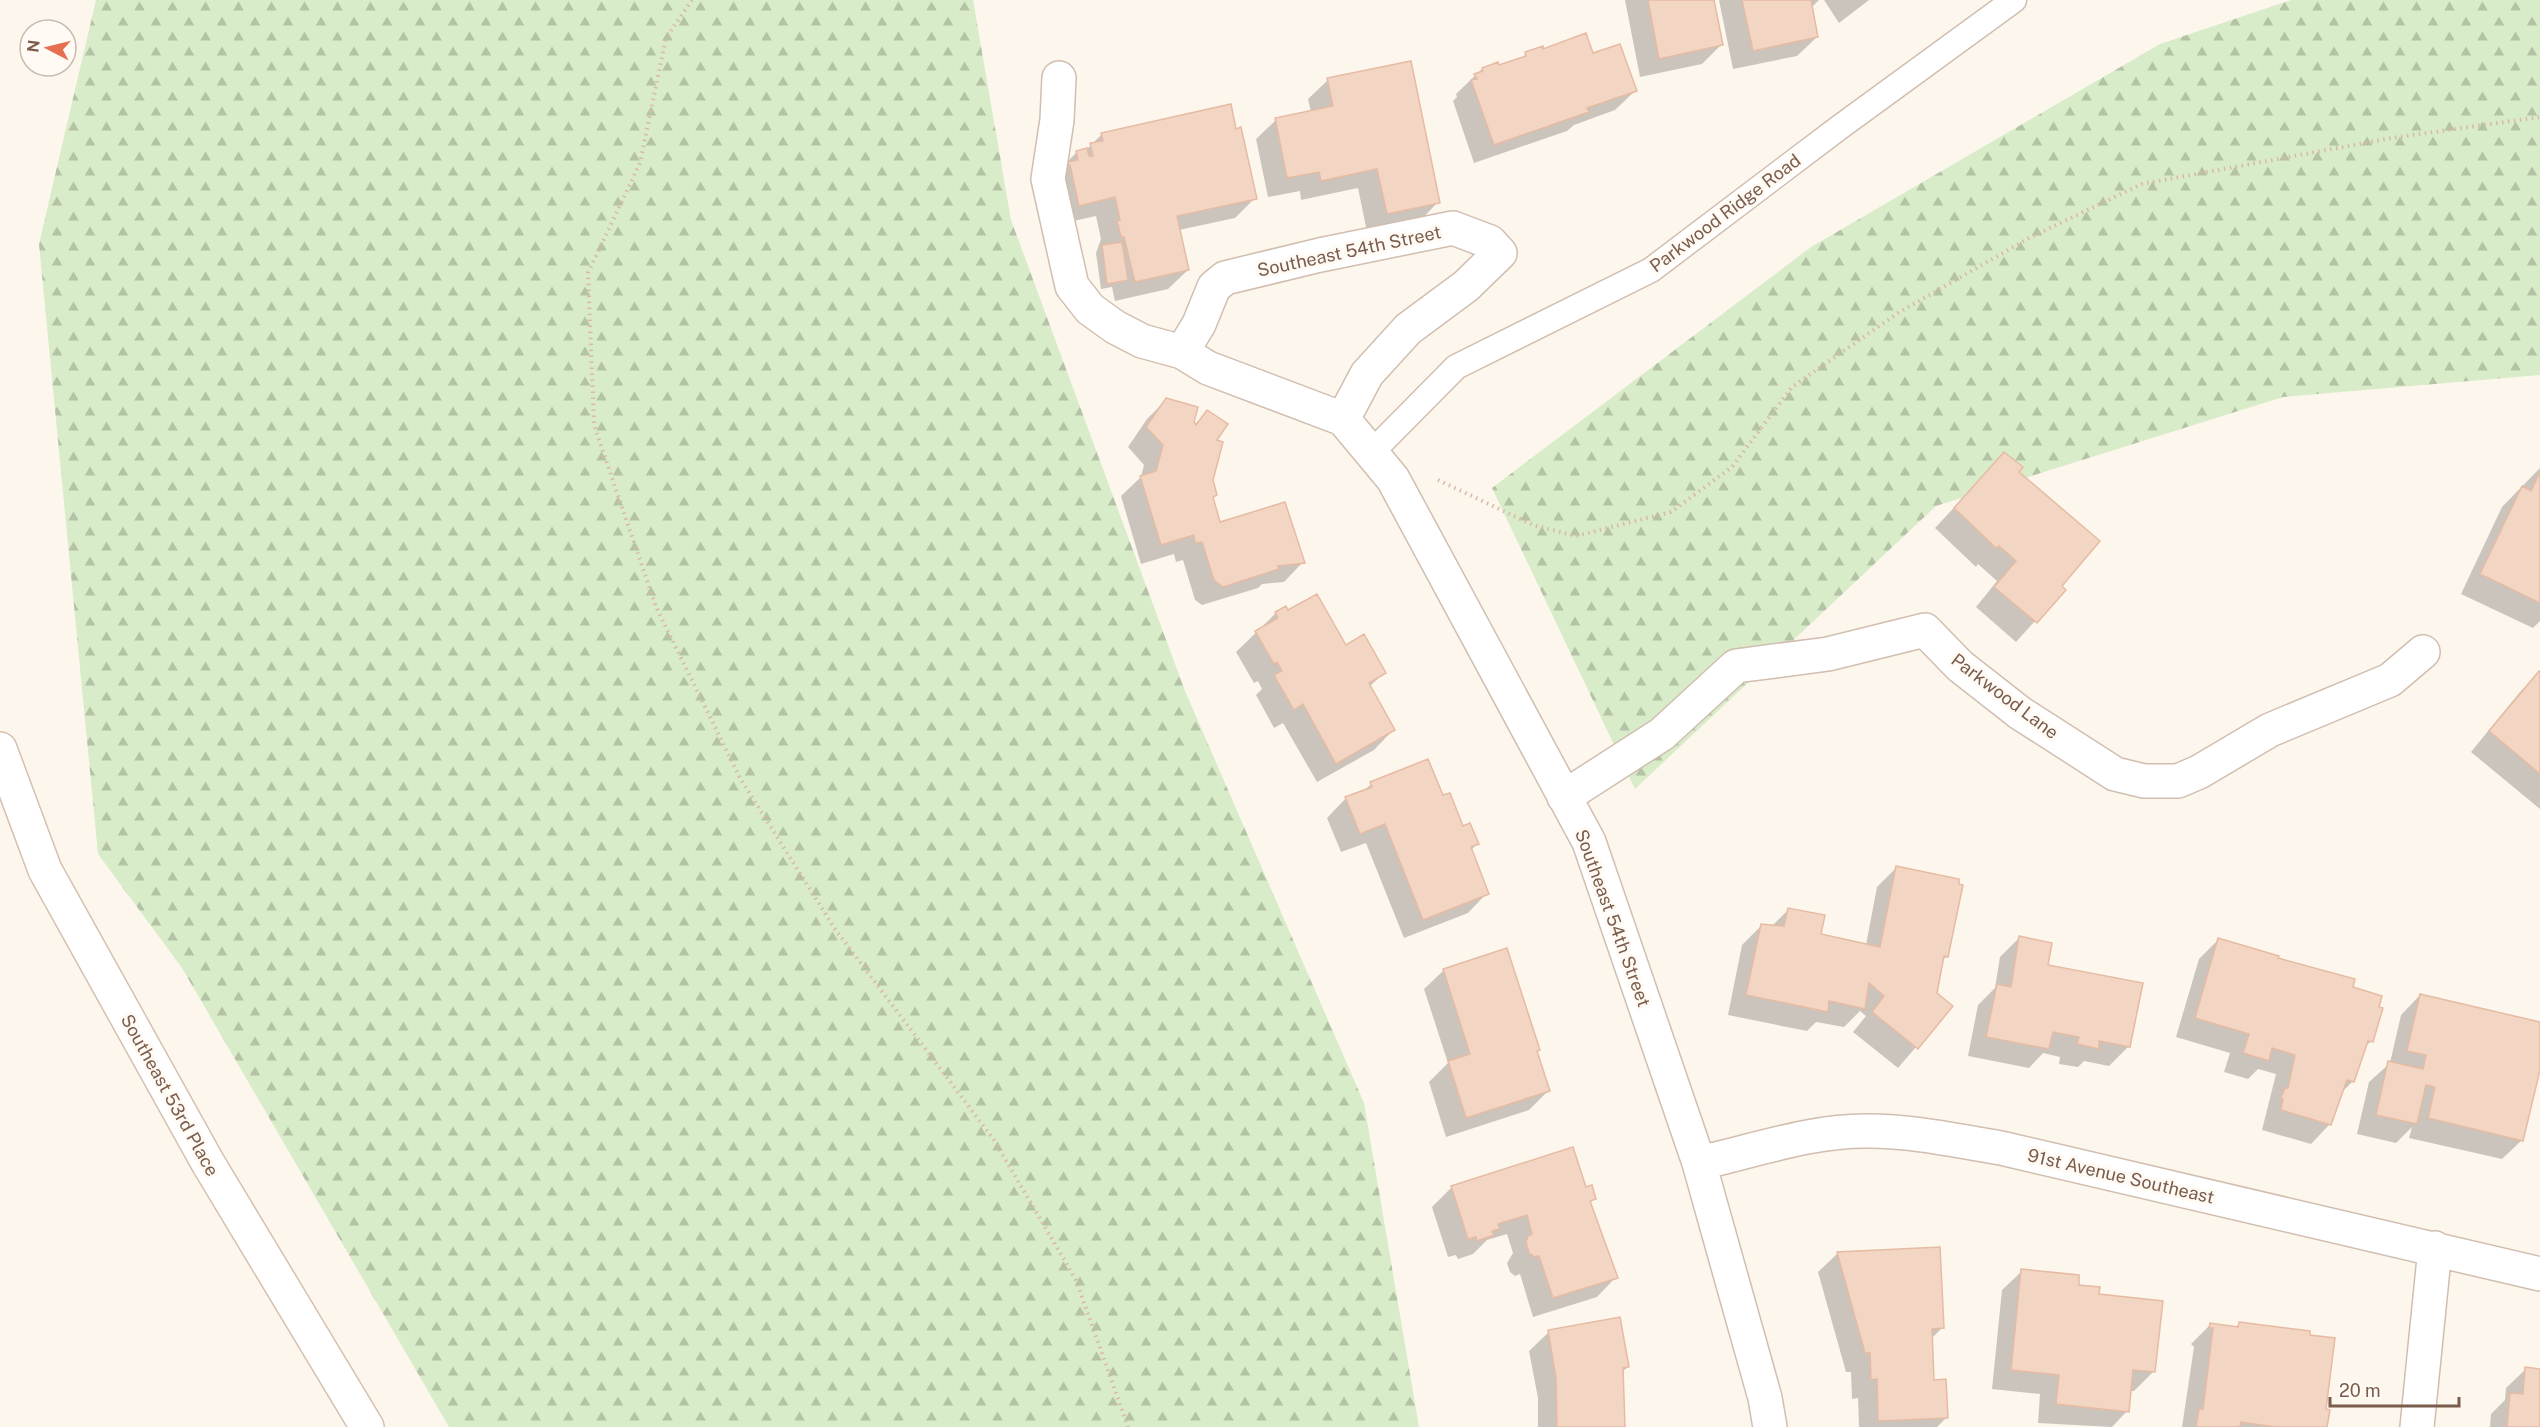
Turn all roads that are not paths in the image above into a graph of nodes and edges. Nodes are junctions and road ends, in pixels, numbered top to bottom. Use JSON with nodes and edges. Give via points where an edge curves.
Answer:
{"nodes":[{"id":1,"x":2014,"y":0,"type":"edge"},
{"id":2,"x":1059,"y":78,"type":"dead end"},
{"id":3,"x":1182,"y":352,"type":"junction"},
{"id":4,"x":1342,"y":419,"type":"junction"},
{"id":5,"x":1371,"y":453,"type":"junction"},
{"id":6,"x":2423,"y":652,"type":"dead end"},
{"id":7,"x":0,"y":749,"type":"edge"},
{"id":8,"x":1564,"y":797,"type":"junction"},
{"id":9,"x":1699,"y":1163,"type":"junction"},
{"id":10,"x":2435,"y":1248,"type":"junction"},
{"id":11,"x":2540,"y":1274,"type":"edge"},
{"id":12,"x":367,"y":1427,"type":"edge"},
{"id":13,"x":1770,"y":1427,"type":"edge"},
{"id":14,"x":2417,"y":1427,"type":"edge"}],
"edges":[{"from":1,"to":5,"type":"lane","name":"Parkwood Ridge Road","via":[[1651,270],[1456,368]]},
{"from":2,"to":3,"type":"street","name":"Southeast 54th Street","via":[[1048,179],[1072,286],[1090,309],[1115,327],[1142,341]]},
{"from":3,"to":4,"type":"street","name":"Southeast 54th Street","via":[[1208,368]]},
{"from":3,"to":4,"type":"street","name":"Southeast 54th Street","via":[[1214,287],[1225,278],[1453,228],[1490,242],[1500,253],[1466,286],[1408,329],[1367,374]]},
{"from":4,"to":5,"type":"street","name":"Southeast 54th Street"},
{"from":5,"to":8,"type":"street","name":"Southeast 54th Street","via":[[1393,479]]},
{"from":6,"to":8,"type":"street","name":"Parkwood Lane","via":[[2390,680],[2270,730],[2199,772],[2178,781],[2144,781],[2115,774],[2020,713],[1959,666],[1925,630],[1828,654],[1736,666],[1662,734]]},
{"from":7,"to":12,"type":"street","name":"Southeast 53rd Place","via":[[45,870],[208,1163]]},
{"from":8,"to":9,"type":"street","name":"Southeast 54th Street","via":[[1589,843]]},
{"from":9,"to":10,"type":"street","name":"91st Avenue Southeast","via":[[1815,1136],[1869,1131],[1921,1136],[2001,1148]]},
{"from":9,"to":13,"type":"street","name":"Southeast 54th Street"},
{"from":10,"to":11,"type":"street","name":"91st Avenue Southeast"},
{"from":10,"to":14,"type":"street"}]}
